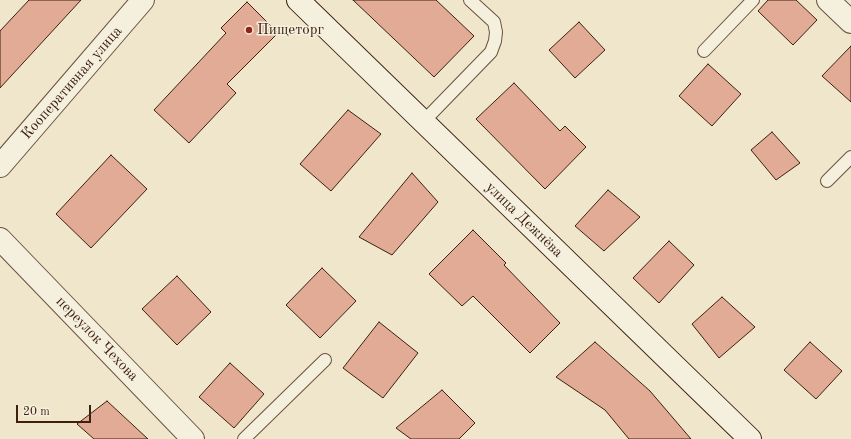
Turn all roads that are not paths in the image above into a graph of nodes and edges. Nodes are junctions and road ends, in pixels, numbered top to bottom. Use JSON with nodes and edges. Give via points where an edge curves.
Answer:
{"nodes":[{"id":1,"x":143,"y":0,"type":"edge"},
{"id":2,"x":298,"y":0,"type":"edge"},
{"id":3,"x":470,"y":0,"type":"edge"},
{"id":4,"x":753,"y":0,"type":"edge"},
{"id":5,"x":828,"y":0,"type":"edge"},
{"id":6,"x":851,"y":22,"type":"edge"},
{"id":7,"x":704,"y":51,"type":"dead end"},
{"id":8,"x":423,"y":122,"type":"junction"},
{"id":9,"x":851,"y":157,"type":"edge"},
{"id":10,"x":0,"y":166,"type":"edge"},
{"id":11,"x":827,"y":181,"type":"dead end"},
{"id":12,"x":0,"y":239,"type":"edge"},
{"id":13,"x":325,"y":360,"type":"dead end"},
{"id":14,"x":193,"y":439,"type":"edge"},
{"id":15,"x":244,"y":439,"type":"edge"},
{"id":16,"x":750,"y":439,"type":"edge"}],
"edges":[{"from":1,"to":10,"type":"main road","name":"Кооперативная улица"},
{"from":2,"to":8,"type":"main road","name":"улица Дежнёва"},
{"from":3,"to":8,"type":"lane","via":[[494,22],[496,32],[491,52]]},
{"from":4,"to":7,"type":"lane"},
{"from":5,"to":6,"type":"main road"},
{"from":8,"to":16,"type":"main road","name":"улица Дежнёва"},
{"from":9,"to":11,"type":"lane"},
{"from":12,"to":14,"type":"main road","name":"переулок Чехова"},
{"from":13,"to":15,"type":"lane"}]}
